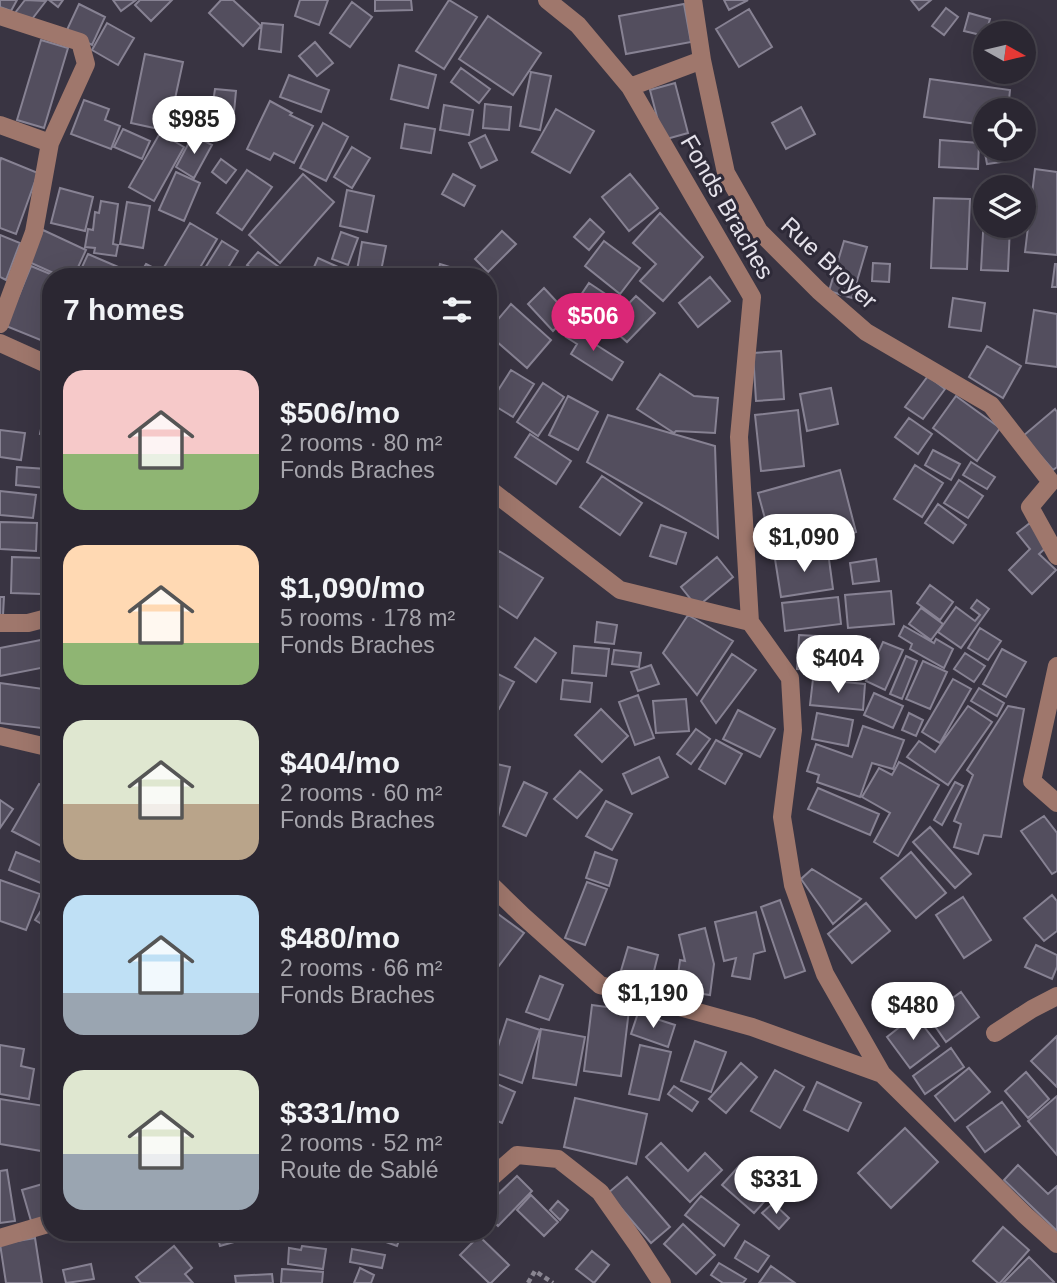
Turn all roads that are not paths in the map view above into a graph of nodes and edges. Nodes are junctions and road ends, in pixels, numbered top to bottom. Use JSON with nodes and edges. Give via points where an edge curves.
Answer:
{"nodes":[{"id":1,"x":547,"y":0,"type":"edge"},
{"id":2,"x":693,"y":0,"type":"edge"},
{"id":3,"x":0,"y":16,"type":"edge"},
{"id":4,"x":702,"y":60,"type":"junction"},
{"id":5,"x":630,"y":87,"type":"junction"},
{"id":6,"x":0,"y":125,"type":"edge"},
{"id":7,"x":50,"y":143,"type":"junction"},
{"id":8,"x":0,"y":324,"type":"edge"},
{"id":9,"x":0,"y":343,"type":"edge"},
{"id":10,"x":42,"y":362,"type":"edge"},
{"id":11,"x":1054,"y":486,"type":"edge"},
{"id":12,"x":497,"y":495,"type":"edge"},
{"id":13,"x":1057,"y":556,"type":"edge"},
{"id":14,"x":42,"y":619,"type":"edge"},
{"id":15,"x":750,"y":622,"type":"junction"},
{"id":16,"x":0,"y":623,"type":"edge"},
{"id":17,"x":1057,"y":666,"type":"edge"},
{"id":18,"x":0,"y":736,"type":"edge"},
{"id":19,"x":42,"y":746,"type":"edge"},
{"id":20,"x":1057,"y":803,"type":"edge"},
{"id":21,"x":497,"y":891,"type":"edge"},
{"id":22,"x":1057,"y":996,"type":"edge"},
{"id":23,"x":995,"y":1033,"type":"dead end"},
{"id":24,"x":882,"y":1073,"type":"junction"},
{"id":25,"x":497,"y":1172,"type":"edge"},
{"id":26,"x":42,"y":1226,"type":"edge"},
{"id":27,"x":0,"y":1238,"type":"edge"},
{"id":28,"x":1057,"y":1244,"type":"edge"},
{"id":29,"x":662,"y":1283,"type":"edge"}],
"edges":[{"from":1,"to":5,"type":"street","name":"Fonds Braches","via":[[578,25]]},
{"from":2,"to":4,"type":"street","name":"Rue Broyer"},
{"from":3,"to":7,"type":"street","via":[[80,41],[86,64]]},
{"from":4,"to":5,"type":"street"},
{"from":4,"to":11,"type":"street","name":"Rue Broyer","via":[[726,173],[759,231],[866,332],[990,405]]},
{"from":5,"to":15,"type":"street","name":"Fonds Braches","via":[[751,297],[739,437]]},
{"from":6,"to":7,"type":"street"},
{"from":7,"to":8,"type":"street","via":[[34,232]]},
{"from":9,"to":10,"type":"street"},
{"from":11,"to":13,"type":"street","name":"Rue Broyer","via":[[1030,507]]},
{"from":12,"to":15,"type":"street","via":[[620,590]]},
{"from":14,"to":16,"type":"street"},
{"from":15,"to":24,"type":"street","via":[[790,678],[793,730],[782,817],[793,886],[825,974]]},
{"from":17,"to":20,"type":"street","via":[[1032,781]]},
{"from":18,"to":19,"type":"street"},
{"from":21,"to":24,"type":"street","via":[[600,985],[752,1027]]},
{"from":22,"to":23,"type":"street"},
{"from":24,"to":28,"type":"street"},
{"from":25,"to":29,"type":"street","via":[[517,1155],[558,1159],[600,1192]]},
{"from":26,"to":27,"type":"street"}]}
